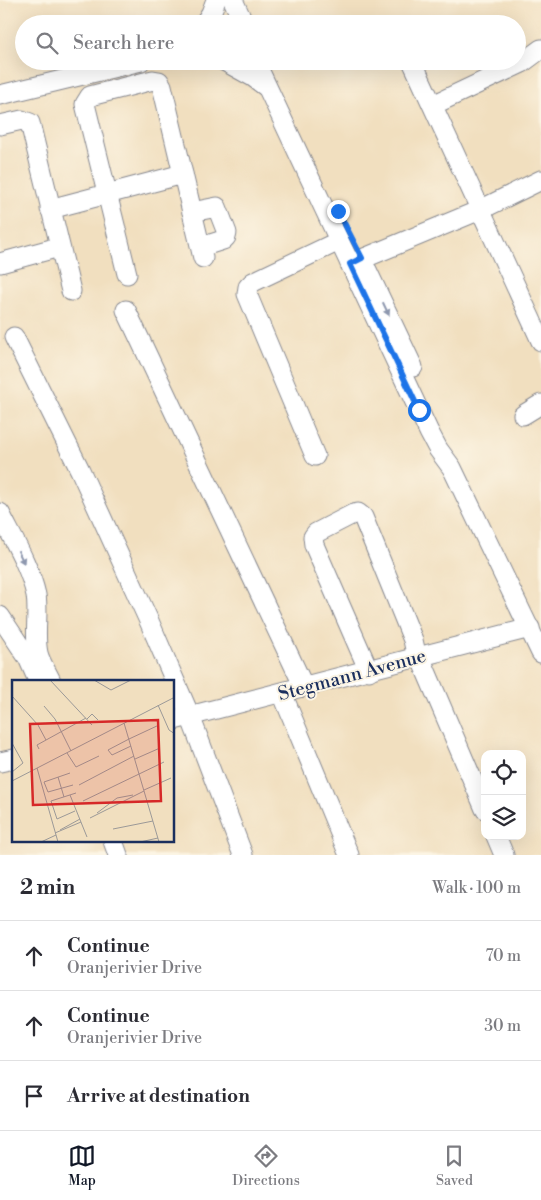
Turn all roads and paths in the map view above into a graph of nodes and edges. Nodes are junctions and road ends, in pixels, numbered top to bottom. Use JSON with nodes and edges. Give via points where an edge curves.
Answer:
{"nodes":[{"id":1,"x":216,"y":0,"type":"edge"},
{"id":2,"x":226,"y":0,"type":"edge"},
{"id":3,"x":233,"y":0,"type":"edge"},
{"id":4,"x":211,"y":15,"type":"edge"},
{"id":5,"x":233,"y":15,"type":"edge"},
{"id":6,"x":240,"y":15,"type":"edge"},
{"id":7,"x":541,"y":50,"type":"edge"},
{"id":8,"x":526,"y":60,"type":"edge"},
{"id":9,"x":104,"y":70,"type":"edge"},
{"id":10,"x":241,"y":70,"type":"edge"},
{"id":11,"x":259,"y":70,"type":"edge"},
{"id":12,"x":267,"y":70,"type":"edge"},
{"id":13,"x":416,"y":70,"type":"edge"},
{"id":14,"x":507,"y":70,"type":"edge"},
{"id":15,"x":267,"y":88,"type":"junction"},
{"id":16,"x":0,"y":95,"type":"edge"},
{"id":17,"x":433,"y":104,"type":"junction"},
{"id":18,"x":0,"y":126,"type":"edge"},
{"id":19,"x":183,"y":174,"type":"junction"},
{"id":20,"x":541,"y":180,"type":"edge"},
{"id":21,"x":107,"y":194,"type":"junction"},
{"id":22,"x":50,"y":209,"type":"junction"},
{"id":23,"x":480,"y":210,"type":"junction"},
{"id":24,"x":192,"y":212,"type":"junction"},
{"id":25,"x":339,"y":241,"type":"junction"},
{"id":26,"x":59,"y":247,"type":"junction"},
{"id":27,"x":356,"y":261,"type":"junction"},
{"id":28,"x":0,"y":263,"type":"edge"},
{"id":29,"x":127,"y":274,"type":"dead end"},
{"id":30,"x":71,"y":291,"type":"dead end"},
{"id":31,"x":126,"y":310,"type":"dead end"},
{"id":32,"x":14,"y":337,"type":"dead end"},
{"id":33,"x":541,"y":341,"type":"edge"},
{"id":34,"x":541,"y":404,"type":"edge"},
{"id":35,"x":523,"y":415,"type":"dead end"},
{"id":36,"x":315,"y":456,"type":"dead end"},
{"id":37,"x":0,"y":514,"type":"edge"},
{"id":38,"x":0,"y":616,"type":"edge"},
{"id":39,"x":530,"y":628,"type":"junction"},
{"id":40,"x":541,"y":652,"type":"edge"},
{"id":41,"x":418,"y":658,"type":"junction"},
{"id":42,"x":369,"y":670,"type":"junction"},
{"id":43,"x":38,"y":680,"type":"edge"},
{"id":44,"x":51,"y":680,"type":"edge"},
{"id":45,"x":166,"y":680,"type":"edge"},
{"id":46,"x":304,"y":687,"type":"junction"},
{"id":47,"x":282,"y":693,"type":"junction"},
{"id":48,"x":175,"y":701,"type":"edge"},
{"id":49,"x":182,"y":718,"type":"edge"},
{"id":50,"x":481,"y":800,"type":"edge"},
{"id":51,"x":498,"y":840,"type":"edge"},
{"id":52,"x":113,"y":842,"type":"edge"},
{"id":53,"x":118,"y":855,"type":"edge"},
{"id":54,"x":243,"y":855,"type":"edge"},
{"id":55,"x":349,"y":855,"type":"edge"},
{"id":56,"x":504,"y":855,"type":"edge"}],
"edges":[{"from":1,"to":4,"type":"street"},
{"from":2,"to":5,"type":"street"},
{"from":3,"to":6,"type":"street"},
{"from":7,"to":8,"type":"street"},
{"from":9,"to":16,"type":"street"},
{"from":10,"to":15,"type":"street"},
{"from":11,"to":15,"type":"street"},
{"from":12,"to":27,"type":"street"},
{"from":13,"to":17,"type":"street"},
{"from":14,"to":17,"type":"street"},
{"from":15,"to":25,"type":"street"},
{"from":17,"to":23,"type":"street"},
{"from":18,"to":22,"type":"street","via":[[22,120],[30,123]]},
{"from":19,"to":21,"type":"street"},
{"from":19,"to":21,"type":"street","via":[[159,81],[90,96],[84,104]]},
{"from":19,"to":24,"type":"street"},
{"from":20,"to":23,"type":"street"},
{"from":21,"to":22,"type":"street"},
{"from":21,"to":29,"type":"street"},
{"from":22,"to":26,"type":"street"},
{"from":23,"to":27,"type":"street"},
{"from":23,"to":33,"type":"street"},
{"from":24,"to":24,"type":"street","via":[[202,253],[224,240],[227,233],[217,207]]},
{"from":25,"to":27,"type":"street"},
{"from":25,"to":36,"type":"street","via":[[253,282],[247,294]]},
{"from":26,"to":28,"type":"street"},
{"from":26,"to":30,"type":"street"},
{"from":27,"to":39,"type":"street","via":[[429,432],[452,468]]},
{"from":31,"to":46,"type":"street"},
{"from":32,"to":45,"type":"street","via":[[84,479]]},
{"from":34,"to":35,"type":"street"},
{"from":37,"to":44,"type":"street","one_way":true,"via":[[35,593],[38,653]]},
{"from":38,"to":43,"type":"street","via":[[28,658]]},
{"from":39,"to":40,"type":"street"},
{"from":39,"to":41,"type":"street","name":"Stegmann Avenue"},
{"from":41,"to":42,"type":"street","name":"Stegmann Avenue"},
{"from":41,"to":42,"type":"street","via":[[363,517],[353,514],[313,537]]},
{"from":41,"to":50,"type":"street"},
{"from":42,"to":46,"type":"street","name":"Stegmann Avenue"},
{"from":46,"to":47,"type":"street","name":"Stegmann Avenue"},
{"from":47,"to":49,"type":"street","name":"Stegmann Avenue"},
{"from":47,"to":55,"type":"street"},
{"from":48,"to":49,"type":"street"},
{"from":49,"to":54,"type":"street"},
{"from":51,"to":56,"type":"street"},
{"from":52,"to":53,"type":"street"}]}
